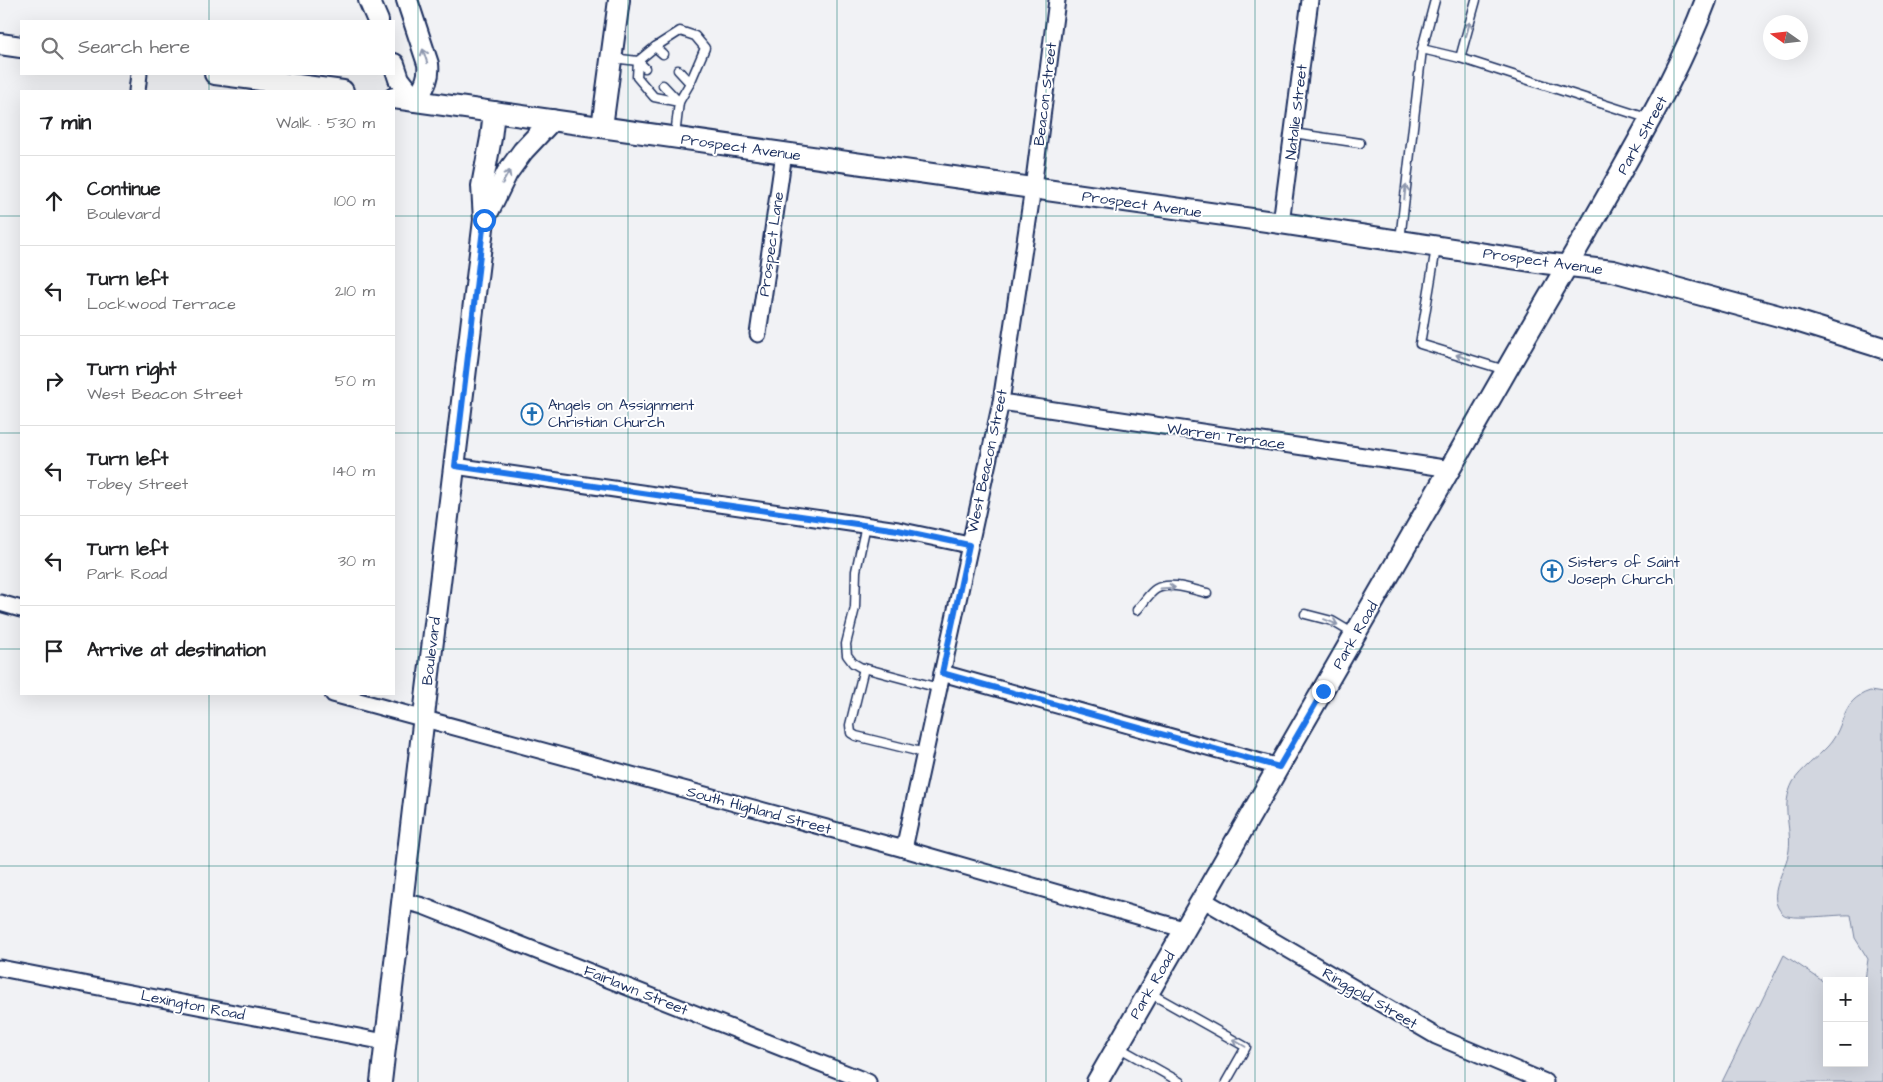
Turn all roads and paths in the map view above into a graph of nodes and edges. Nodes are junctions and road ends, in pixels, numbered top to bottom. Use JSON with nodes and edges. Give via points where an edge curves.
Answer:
{"nodes":[{"id":1,"x":370,"y":0,"type":"edge"},
{"id":2,"x":407,"y":0,"type":"edge"},
{"id":3,"x":619,"y":0,"type":"edge"},
{"id":4,"x":1057,"y":0,"type":"edge"},
{"id":5,"x":1310,"y":0,"type":"edge"},
{"id":6,"x":1435,"y":0,"type":"edge"},
{"id":7,"x":1476,"y":0,"type":"edge"},
{"id":8,"x":1706,"y":0,"type":"edge"},
{"id":9,"x":378,"y":20,"type":"edge"},
{"id":10,"x":0,"y":44,"type":"edge"},
{"id":11,"x":20,"y":47,"type":"edge"},
{"id":12,"x":655,"y":47,"type":"junction"},
{"id":13,"x":1422,"y":49,"type":"junction"},
{"id":14,"x":663,"y":54,"type":"dead end"},
{"id":15,"x":612,"y":58,"type":"junction"},
{"id":16,"x":1460,"y":58,"type":"junction"},
{"id":17,"x":638,"y":61,"type":"junction"},
{"id":18,"x":395,"y":67,"type":"edge"},
{"id":19,"x":645,"y":68,"type":"dead end"},
{"id":20,"x":678,"y":70,"type":"dead end"},
{"id":21,"x":139,"y":75,"type":"edge"},
{"id":22,"x":223,"y":75,"type":"edge"},
{"id":23,"x":690,"y":83,"type":"junction"},
{"id":24,"x":662,"y":85,"type":"dead end"},
{"id":25,"x":137,"y":90,"type":"edge"},
{"id":26,"x":335,"y":90,"type":"edge"},
{"id":27,"x":395,"y":98,"type":"edge"},
{"id":28,"x":416,"y":101,"type":"junction"},
{"id":29,"x":679,"y":102,"type":"junction"},
{"id":30,"x":494,"y":112,"type":"junction"},
{"id":31,"x":1651,"y":119,"type":"junction"},
{"id":32,"x":552,"y":120,"type":"junction"},
{"id":33,"x":602,"y":128,"type":"junction"},
{"id":34,"x":1293,"y":133,"type":"junction"},
{"id":35,"x":675,"y":138,"type":"junction"},
{"id":36,"x":1360,"y":143,"type":"dead end"},
{"id":37,"x":784,"y":153,"type":"junction"},
{"id":38,"x":1033,"y":188,"type":"junction"},
{"id":39,"x":484,"y":220,"type":"junction"},
{"id":40,"x":1281,"y":223,"type":"junction"},
{"id":41,"x":1400,"y":240,"type":"junction"},
{"id":42,"x":1436,"y":246,"type":"junction"},
{"id":43,"x":1569,"y":265,"type":"junction"},
{"id":44,"x":758,"y":334,"type":"dead end"},
{"id":45,"x":1883,"y":348,"type":"edge"},
{"id":46,"x":1506,"y":370,"type":"junction"},
{"id":47,"x":1001,"y":402,"type":"junction"},
{"id":48,"x":455,"y":466,"type":"junction"},
{"id":49,"x":1451,"y":469,"type":"junction"},
{"id":50,"x":866,"y":525,"type":"junction"},
{"id":51,"x":969,"y":545,"type":"junction"},
{"id":52,"x":1207,"y":593,"type":"dead end"},
{"id":53,"x":0,"y":603,"type":"edge"},
{"id":54,"x":20,"y":609,"type":"edge"},
{"id":55,"x":1137,"y":610,"type":"dead end"},
{"id":56,"x":1306,"y":614,"type":"dead end"},
{"id":57,"x":1355,"y":635,"type":"junction"},
{"id":58,"x":864,"y":668,"type":"junction"},
{"id":59,"x":940,"y":681,"type":"junction"},
{"id":60,"x":337,"y":695,"type":"edge"},
{"id":61,"x":422,"y":719,"type":"junction"},
{"id":62,"x":925,"y":753,"type":"junction"},
{"id":63,"x":1279,"y":767,"type":"junction"},
{"id":64,"x":904,"y":850,"type":"junction"},
{"id":65,"x":1202,"y":899,"type":"junction"},
{"id":66,"x":403,"y":901,"type":"junction"},
{"id":67,"x":1183,"y":929,"type":"junction"},
{"id":68,"x":0,"y":968,"type":"edge"},
{"id":69,"x":1148,"y":992,"type":"junction"},
{"id":70,"x":385,"y":1042,"type":"junction"},
{"id":71,"x":1117,"y":1046,"type":"junction"},
{"id":72,"x":1101,"y":1080,"type":"edge"},
{"id":73,"x":381,"y":1082,"type":"edge"},
{"id":74,"x":868,"y":1082,"type":"edge"},
{"id":75,"x":1180,"y":1082,"type":"edge"},
{"id":76,"x":1226,"y":1082,"type":"edge"},
{"id":77,"x":1544,"y":1082,"type":"edge"}],
"edges":[{"from":1,"to":9,"type":"main road"},
{"from":28,"to":2,"type":"main road","one_way":true,"via":[[429,74]]},
{"from":3,"to":15,"type":"main road"},
{"from":4,"to":38,"type":"street","name":"Beacon Street"},
{"from":5,"to":34,"type":"street","name":"Natalie Street"},
{"from":6,"to":13,"type":"lane"},
{"from":16,"to":7,"type":"lane","one_way":true},
{"from":8,"to":31,"type":"main road","name":"Park Street"},
{"from":10,"to":11,"type":"main road"},
{"from":12,"to":14,"type":"lane"},
{"from":12,"to":17,"type":"lane"},
{"from":12,"to":23,"type":"lane","via":[[680,31],[695,36],[705,48]]},
{"from":13,"to":16,"type":"lane"},
{"from":41,"to":13,"type":"lane","one_way":true},
{"from":15,"to":17,"type":"lane"},
{"from":15,"to":33,"type":"main road"},
{"from":16,"to":31,"type":"lane"},
{"from":17,"to":19,"type":"lane"},
{"from":17,"to":29,"type":"lane","via":[[636,77],[654,97]]},
{"from":18,"to":28,"type":"main road","via":[[399,79]]},
{"from":20,"to":23,"type":"lane"},
{"from":21,"to":25,"type":"street"},
{"from":22,"to":26,"type":"main road"},
{"from":23,"to":29,"type":"lane"},
{"from":24,"to":29,"type":"lane"},
{"from":27,"to":28,"type":"main road","name":"Prospect Avenue"},
{"from":28,"to":30,"type":"main road","name":"Prospect Avenue"},
{"from":29,"to":35,"type":"lane"},
{"from":30,"to":32,"type":"main road","name":"Prospect Avenue"},
{"from":30,"to":39,"type":"main road","name":"Boulevard","via":[[482,186]]},
{"from":31,"to":43,"type":"main road","name":"Park Street"},
{"from":32,"to":33,"type":"main road","name":"Prospect Avenue"},
{"from":39,"to":32,"type":"main road","name":"Boulevard","one_way":true,"via":[[507,173]]},
{"from":33,"to":35,"type":"main road","name":"Prospect Avenue"},
{"from":34,"to":36,"type":"lane"},
{"from":34,"to":40,"type":"street","name":"Natalie Street"},
{"from":35,"to":37,"type":"main road","name":"Prospect Avenue"},
{"from":37,"to":38,"type":"main road","name":"Prospect Avenue"},
{"from":37,"to":44,"type":"street","name":"Prospect Lane"},
{"from":38,"to":40,"type":"main road","name":"Prospect Avenue"},
{"from":38,"to":47,"type":"street","name":"West Beacon Street"},
{"from":39,"to":48,"type":"main road","name":"Boulevard"},
{"from":40,"to":41,"type":"main road","name":"Prospect Avenue"},
{"from":41,"to":42,"type":"main road","name":"Prospect Avenue"},
{"from":42,"to":43,"type":"main road","name":"Prospect Avenue"},
{"from":46,"to":42,"type":"lane","one_way":true,"via":[[1420,344]]},
{"from":43,"to":45,"type":"main road","name":"Prospect Avenue","via":[[1630,275]]},
{"from":43,"to":46,"type":"main road","name":"Park Road"},
{"from":46,"to":49,"type":"main road","name":"Park Road"},
{"from":47,"to":49,"type":"street","name":"Warren Terrace"},
{"from":47,"to":51,"type":"street","name":"West Beacon Street"},
{"from":48,"to":50,"type":"street"},
{"from":48,"to":61,"type":"main road","name":"Boulevard"},
{"from":49,"to":57,"type":"main road","name":"Park Road"},
{"from":50,"to":51,"type":"street"},
{"from":50,"to":58,"type":"lane","via":[[856,571],[855,608],[846,644],[852,663]]},
{"from":51,"to":59,"type":"street","name":"West Beacon Street"},
{"from":55,"to":52,"type":"lane","one_way":true,"via":[[1155,589],[1174,587]]},
{"from":53,"to":54,"type":"street"},
{"from":56,"to":57,"type":"lane","one_way":true,"via":[[1332,621]]},
{"from":57,"to":63,"type":"main road","name":"Park Road"},
{"from":58,"to":59,"type":"lane"},
{"from":58,"to":62,"type":"lane","via":[[850,725],[851,733]]},
{"from":59,"to":62,"type":"street","name":"West Beacon Street"},
{"from":59,"to":63,"type":"street"},
{"from":60,"to":61,"type":"street","name":"South Highland Street"},
{"from":61,"to":64,"type":"street","name":"South Highland Street"},
{"from":61,"to":66,"type":"main road","name":"Boulevard"},
{"from":62,"to":64,"type":"street","name":"West Beacon Street"},
{"from":63,"to":65,"type":"main road","name":"Park Road"},
{"from":64,"to":67,"type":"street","name":"South Highland Street"},
{"from":65,"to":67,"type":"main road","name":"Park Road"},
{"from":65,"to":77,"type":"street","name":"Ringgold Street","via":[[1436,1036]]},
{"from":66,"to":70,"type":"main road","name":"Boulevard"},
{"from":66,"to":74,"type":"street","name":"Fairlawn Street","via":[[423,906]]},
{"from":67,"to":69,"type":"main road","name":"Park Road"},
{"from":68,"to":70,"type":"street","name":"Lexington Road"},
{"from":69,"to":71,"type":"main road","name":"Park Road"},
{"from":76,"to":69,"type":"lane","one_way":true,"via":[[1246,1047]]},
{"from":70,"to":73,"type":"main road","name":"Boulevard"},
{"from":71,"to":72,"type":"main road","name":"Park Road"},
{"from":71,"to":75,"type":"lane"}]}
